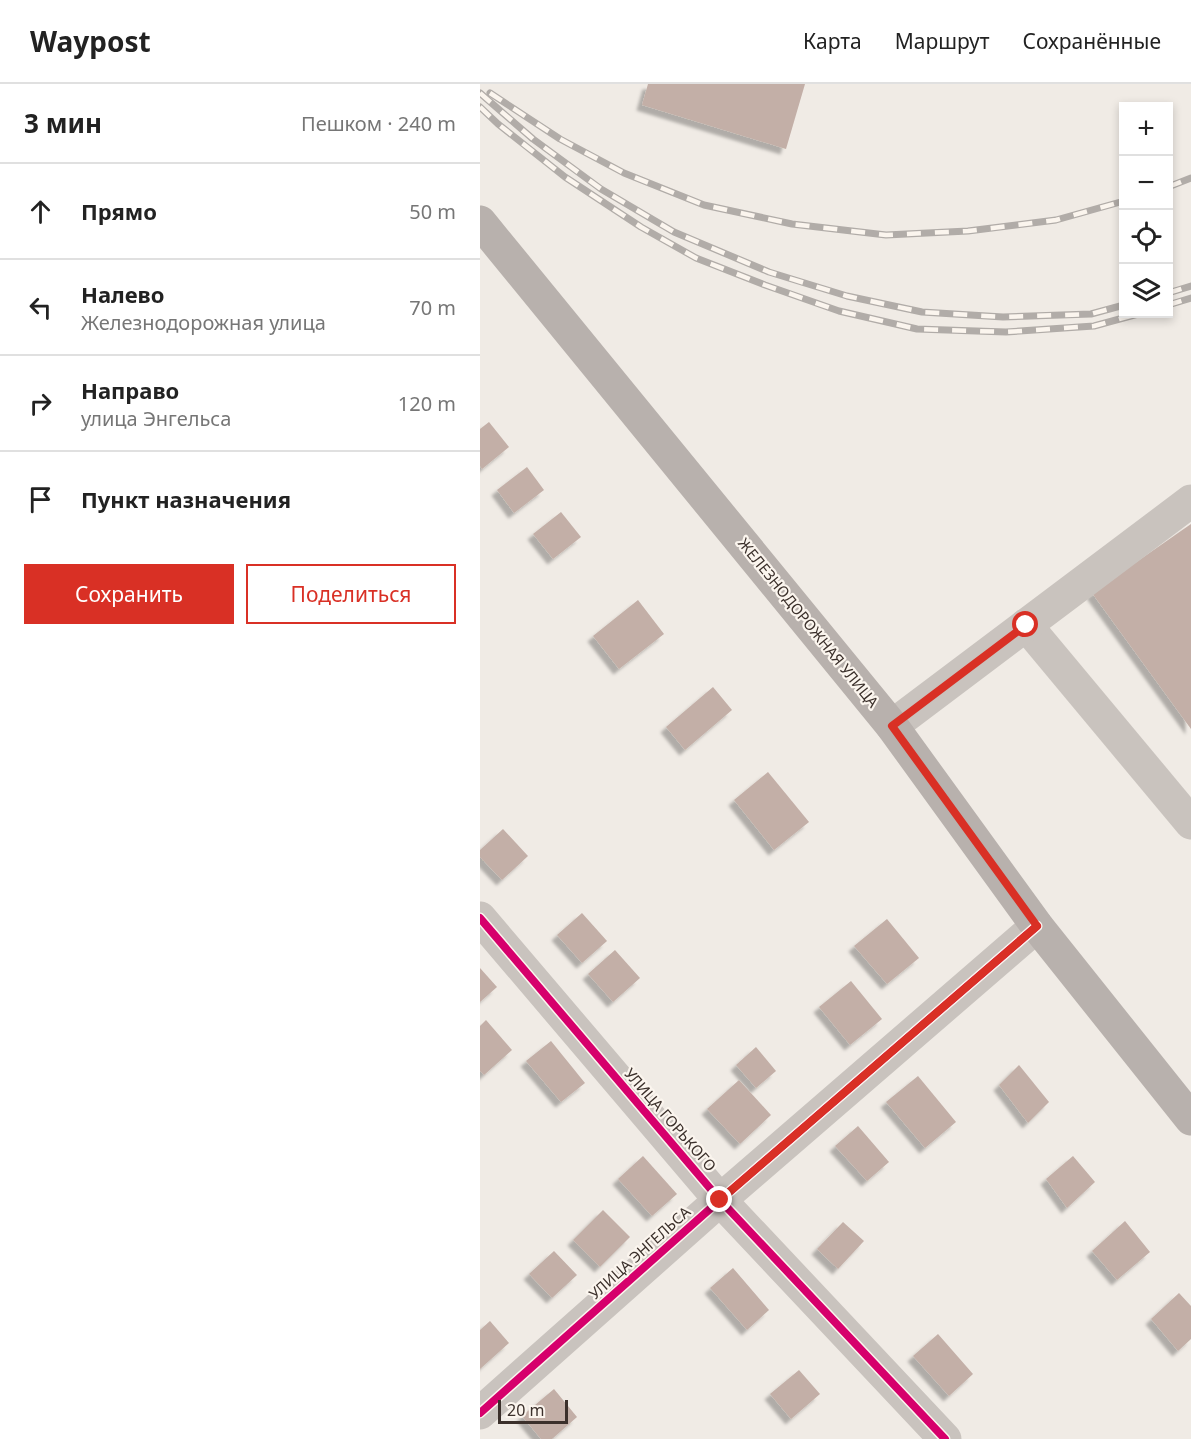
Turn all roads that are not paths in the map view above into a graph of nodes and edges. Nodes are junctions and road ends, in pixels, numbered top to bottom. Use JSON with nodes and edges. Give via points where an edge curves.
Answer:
{"nodes":[{"id":1,"x":480,"y":222,"type":"edge"},
{"id":2,"x":1191,"y":501,"type":"edge"},
{"id":3,"x":1026,"y":625,"type":"junction"},
{"id":4,"x":892,"y":726,"type":"junction"},
{"id":5,"x":1191,"y":823,"type":"edge"},
{"id":6,"x":480,"y":918,"type":"edge"},
{"id":7,"x":1037,"y":926,"type":"junction"},
{"id":8,"x":1191,"y":1119,"type":"edge"},
{"id":9,"x":720,"y":1200,"type":"junction"},
{"id":10,"x":480,"y":1413,"type":"edge"},
{"id":11,"x":945,"y":1439,"type":"edge"}],
"edges":[{"from":1,"to":4,"type":"main road","name":"ЖЕЛЕЗНОДОРОЖНАЯ УЛИЦА"},
{"from":2,"to":3,"type":"street"},
{"from":3,"to":4,"type":"street"},
{"from":3,"to":5,"type":"street"},
{"from":4,"to":7,"type":"main road","name":"ЖЕЛЕЗНОДОРОЖНАЯ УЛИЦА"},
{"from":6,"to":9,"type":"street","name":"УЛИЦА ГОРЬКОГО"},
{"from":7,"to":8,"type":"main road","name":"ЖЕЛЕЗНОДОРОЖНАЯ УЛИЦА"},
{"from":7,"to":9,"type":"street","name":"УЛИЦА ЭНГЕЛЬСА"},
{"from":9,"to":10,"type":"street","name":"УЛИЦА ЭНГЕЛЬСА"},
{"from":9,"to":11,"type":"street","name":"УЛИЦА ГОРЬКОГО"}]}
